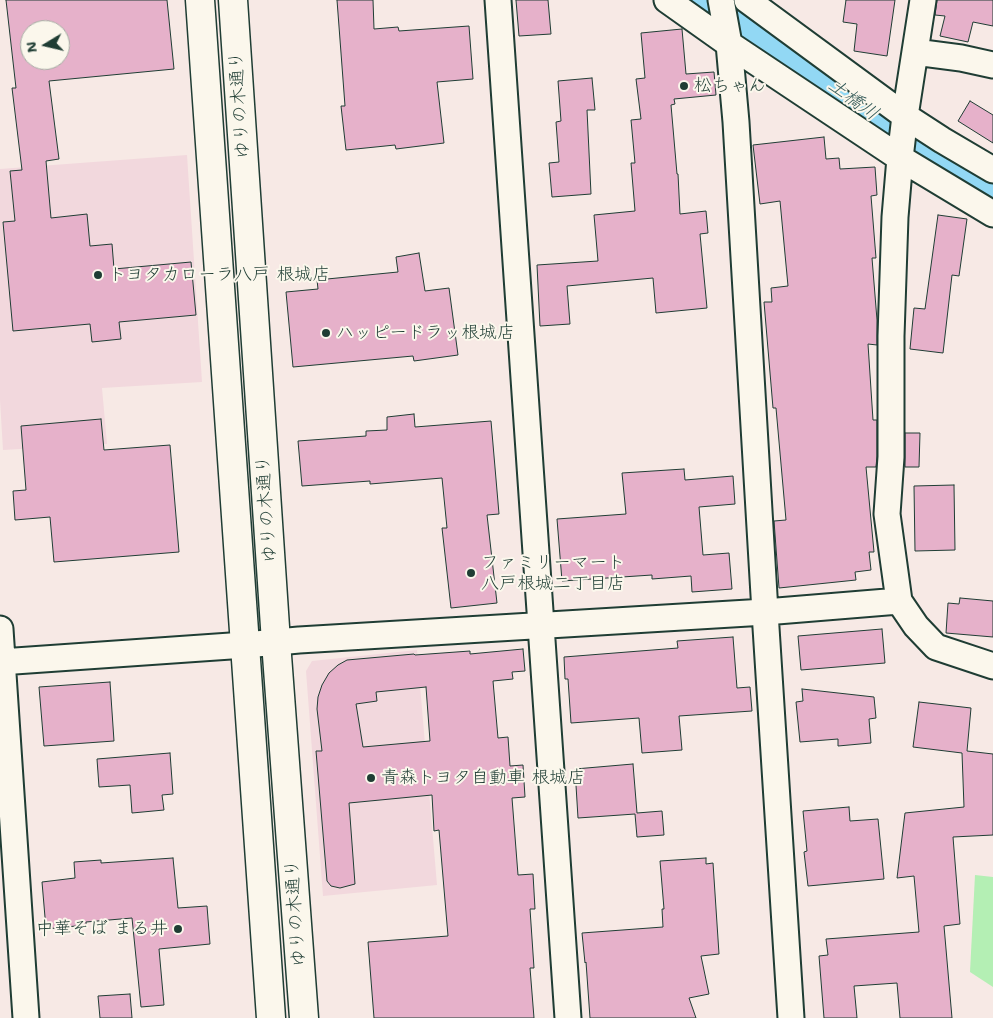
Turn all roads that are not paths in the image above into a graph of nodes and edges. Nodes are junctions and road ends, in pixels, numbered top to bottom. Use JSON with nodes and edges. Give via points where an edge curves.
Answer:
{"nodes":[{"id":1,"x":200,"y":0,"type":"edge"},
{"id":2,"x":233,"y":0,"type":"edge"},
{"id":3,"x":498,"y":0,"type":"edge"},
{"id":4,"x":667,"y":0,"type":"edge"},
{"id":5,"x":721,"y":0,"type":"edge"},
{"id":6,"x":747,"y":0,"type":"edge"},
{"id":7,"x":924,"y":0,"type":"edge"},
{"id":8,"x":729,"y":44,"type":"junction"},
{"id":9,"x":915,"y":52,"type":"junction"},
{"id":10,"x":993,"y":65,"type":"edge"},
{"id":11,"x":905,"y":116,"type":"junction"},
{"id":12,"x":900,"y":158,"type":"junction"},
{"id":13,"x":993,"y":170,"type":"edge"},
{"id":14,"x":993,"y":214,"type":"edge"},
{"id":15,"x":899,"y":601,"type":"junction"},
{"id":16,"x":765,"y":612,"type":"junction"},
{"id":17,"x":541,"y":625,"type":"junction"},
{"id":18,"x":0,"y":629,"type":"edge"},
{"id":19,"x":276,"y":642,"type":"junction"},
{"id":20,"x":245,"y":645,"type":"junction"},
{"id":21,"x":1,"y":662,"type":"edge"},
{"id":22,"x":993,"y":666,"type":"edge"},
{"id":23,"x":26,"y":1018,"type":"edge"},
{"id":24,"x":271,"y":1018,"type":"edge"},
{"id":25,"x":304,"y":1018,"type":"edge"},
{"id":26,"x":568,"y":1018,"type":"edge"},
{"id":27,"x":791,"y":1018,"type":"edge"}],
"edges":[{"from":1,"to":20,"type":"street","name":"ゆりの木通り"},
{"from":2,"to":19,"type":"street","name":"ゆりの木通り"},
{"from":3,"to":17,"type":"street"},
{"from":4,"to":8,"type":"street"},
{"from":5,"to":8,"type":"street"},
{"from":6,"to":11,"type":"street"},
{"from":7,"to":9,"type":"street"},
{"from":8,"to":12,"type":"street"},
{"from":8,"to":16,"type":"street"},
{"from":9,"to":10,"type":"street"},
{"from":9,"to":11,"type":"street"},
{"from":11,"to":12,"type":"street"},
{"from":11,"to":13,"type":"street"},
{"from":12,"to":14,"type":"street"},
{"from":12,"to":15,"type":"street","via":[[895,217],[887,514]]},
{"from":15,"to":16,"type":"street"},
{"from":15,"to":22,"type":"street","via":[[916,626],[936,646]]},
{"from":16,"to":17,"type":"street"},
{"from":16,"to":27,"type":"street"},
{"from":17,"to":19,"type":"street"},
{"from":17,"to":26,"type":"street"},
{"from":18,"to":21,"type":"street"},
{"from":19,"to":20,"type":"street"},
{"from":19,"to":25,"type":"street","name":"ゆりの木通り"},
{"from":20,"to":21,"type":"street"},
{"from":20,"to":24,"type":"street","name":"ゆりの木通り"},
{"from":21,"to":23,"type":"street"}]}
